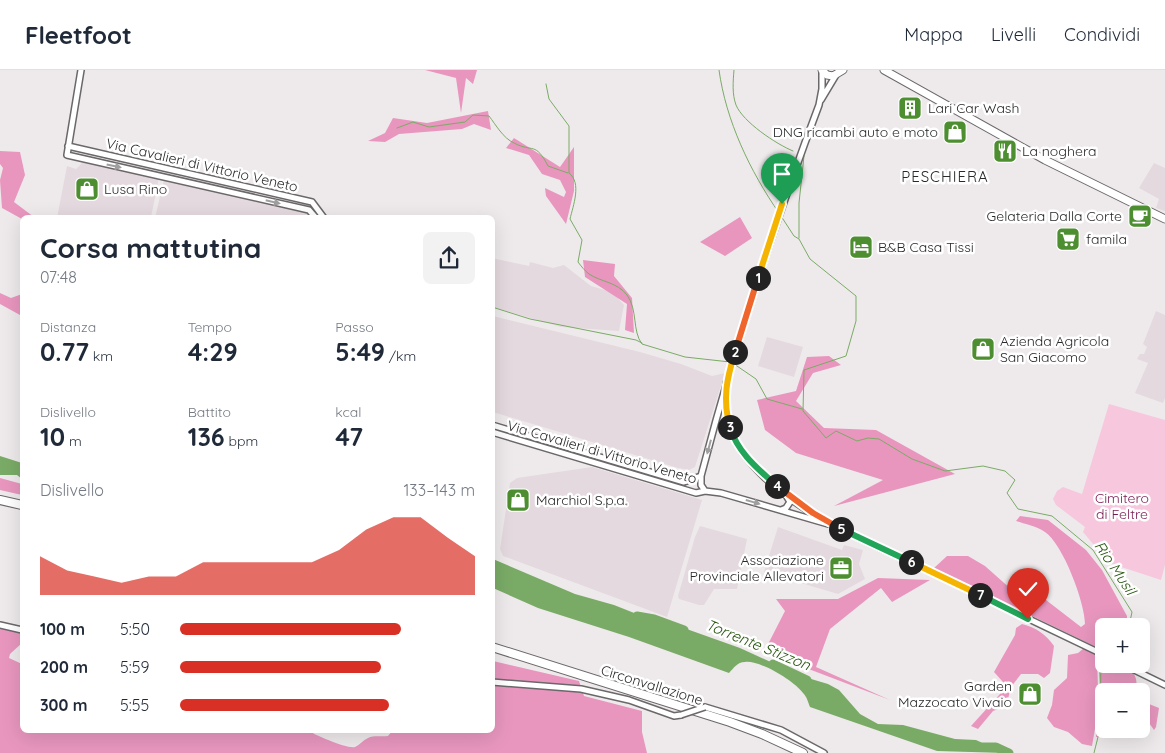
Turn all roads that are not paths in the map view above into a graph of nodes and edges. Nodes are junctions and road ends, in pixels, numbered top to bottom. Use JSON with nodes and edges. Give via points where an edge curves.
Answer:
{"nodes":[{"id":1,"x":81,"y":70,"type":"edge"},
{"id":2,"x":822,"y":70,"type":"edge"},
{"id":3,"x":884,"y":70,"type":"edge"},
{"id":4,"x":840,"y":72,"type":"edge"},
{"id":5,"x":818,"y":105,"type":"junction"},
{"id":6,"x":68,"y":146,"type":"junction"},
{"id":7,"x":313,"y":215,"type":"edge"},
{"id":8,"x":322,"y":215,"type":"edge"},
{"id":9,"x":1165,"y":219,"type":"edge"},
{"id":10,"x":726,"y":384,"type":"junction"},
{"id":11,"x":726,"y":411,"type":"junction"},
{"id":12,"x":718,"y":412,"type":"junction"},
{"id":13,"x":495,"y":426,"type":"edge"},
{"id":14,"x":495,"y":433,"type":"edge"},
{"id":15,"x":701,"y":476,"type":"junction"},
{"id":16,"x":706,"y":491,"type":"junction"},
{"id":17,"x":786,"y":495,"type":"junction"},
{"id":18,"x":0,"y":500,"type":"edge"},
{"id":19,"x":20,"y":505,"type":"edge"},
{"id":20,"x":780,"y":510,"type":"junction"},
{"id":21,"x":838,"y":527,"type":"junction"},
{"id":22,"x":0,"y":625,"type":"edge"},
{"id":23,"x":20,"y":630,"type":"edge"},
{"id":24,"x":495,"y":648,"type":"edge"},
{"id":25,"x":1095,"y":651,"type":"edge"},
{"id":26,"x":1140,"y":673,"type":"edge"},
{"id":27,"x":495,"y":682,"type":"edge"},
{"id":28,"x":1165,"y":685,"type":"edge"},
{"id":29,"x":802,"y":753,"type":"edge"},
{"id":30,"x":824,"y":753,"type":"edge"}],
"edges":[{"from":1,"to":6,"type":"street"},
{"from":2,"to":4,"type":"main road","via":[[826,75]]},
{"from":2,"to":5,"type":"street"},
{"from":3,"to":9,"type":"main road","via":[[1046,160]]},
{"from":4,"to":5,"type":"street"},
{"from":5,"to":10,"type":"street","via":[[778,216]]},
{"from":6,"to":7,"type":"street","name":"Via Cavalieri di Vittorio Veneto","one_way":true,"via":[[67,155],[308,210]]},
{"from":6,"to":8,"type":"street","name":"Via Cavalieri di Vittorio Veneto","via":[[312,202]]},
{"from":10,"to":11,"type":"street"},
{"from":10,"to":12,"type":"street"},
{"from":11,"to":12,"type":"street"},
{"from":11,"to":17,"type":"street","via":[[732,434],[742,451]]},
{"from":12,"to":15,"type":"street","one_way":true},
{"from":13,"to":15,"type":"street","name":"Via Cavalieri di Vittorio Veneto","via":[[684,482]]},
{"from":14,"to":16,"type":"street","name":"Via Cavalieri di Vittorio Veneto","via":[[696,493]]},
{"from":15,"to":16,"type":"street"},
{"from":16,"to":20,"type":"street","name":"Via Cavalieri di Vittorio Veneto","one_way":true},
{"from":17,"to":20,"type":"street","via":[[790,502]]},
{"from":17,"to":21,"type":"street"},
{"from":18,"to":19,"type":"highway"},
{"from":20,"to":21,"type":"street","name":"Via Cavalieri di Vittorio Veneto"},
{"from":21,"to":25,"type":"street"},
{"from":22,"to":23,"type":"street"},
{"from":24,"to":29,"type":"highway","name":"Circonvallazione","via":[[730,722]]},
{"from":26,"to":28,"type":"street"},
{"from":27,"to":30,"type":"street","bridge":true,"via":[[581,689],[629,700],[674,716],[704,707],[781,730]]}]}
